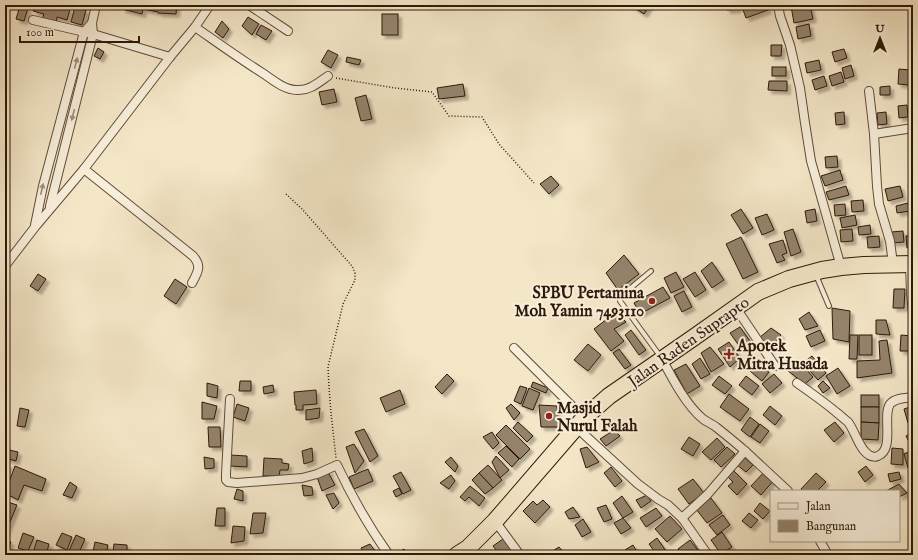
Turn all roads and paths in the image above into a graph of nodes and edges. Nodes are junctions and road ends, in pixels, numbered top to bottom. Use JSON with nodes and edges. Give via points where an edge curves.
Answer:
{"nodes":[{"id":1,"x":96,"y":5,"type":"edge"},
{"id":2,"x":210,"y":5,"type":"edge"},
{"id":3,"x":249,"y":5,"type":"edge"},
{"id":4,"x":778,"y":5,"type":"edge"},
{"id":5,"x":33,"y":20,"type":"dead end"},
{"id":6,"x":92,"y":23,"type":"junction"},
{"id":7,"x":195,"y":27,"type":"junction"},
{"id":8,"x":288,"y":31,"type":"dead end"},
{"id":9,"x":84,"y":32,"type":"junction"},
{"id":10,"x":93,"y":34,"type":"junction"},
{"id":11,"x":170,"y":57,"type":"junction"},
{"id":12,"x":328,"y":76,"type":"joint"},
{"id":13,"x":869,"y":91,"type":"dead end"},
{"id":14,"x":913,"y":128,"type":"edge"},
{"id":15,"x":874,"y":134,"type":"junction"},
{"id":16,"x":84,"y":169,"type":"junction"},
{"id":17,"x":534,"y":183,"type":"dead end"},
{"id":18,"x":286,"y":194,"type":"dead end"},
{"id":19,"x":50,"y":209,"type":"junction"},
{"id":20,"x":35,"y":227,"type":"junction"},
{"id":21,"x":893,"y":264,"type":"junction"},
{"id":22,"x":912,"y":264,"type":"edge"},
{"id":23,"x":5,"y":266,"type":"edge"},
{"id":24,"x":841,"y":267,"type":"junction"},
{"id":25,"x":651,"y":271,"type":"dead end"},
{"id":26,"x":814,"y":272,"type":"junction"},
{"id":27,"x":192,"y":283,"type":"dead end"},
{"id":28,"x":829,"y":306,"type":"dead end"},
{"id":29,"x":736,"y":308,"type":"junction"},
{"id":30,"x":913,"y":313,"type":"edge"},
{"id":31,"x":514,"y":348,"type":"dead end"},
{"id":32,"x":662,"y":359,"type":"junction"},
{"id":33,"x":775,"y":366,"type":"dead end"},
{"id":34,"x":797,"y":383,"type":"dead end"},
{"id":35,"x":913,"y":397,"type":"edge"},
{"id":36,"x":230,"y":399,"type":"dead end"},
{"id":37,"x":580,"y":422,"type":"junction"},
{"id":38,"x":745,"y":451,"type":"junction"},
{"id":39,"x":337,"y":465,"type":"junction"},
{"id":40,"x":787,"y":490,"type":"edge"},
{"id":41,"x":682,"y":518,"type":"junction"},
{"id":42,"x":495,"y":521,"type":"junction"},
{"id":43,"x":821,"y":542,"type":"edge"},
{"id":44,"x":465,"y":553,"type":"edge"},
{"id":45,"x":389,"y":555,"type":"edge"},
{"id":46,"x":520,"y":555,"type":"edge"},
{"id":47,"x":708,"y":555,"type":"edge"},
{"id":48,"x":828,"y":555,"type":"edge"}],
"edges":[{"from":1,"to":6,"type":"street"},
{"from":2,"to":7,"type":"street"},
{"from":3,"to":8,"type":"street"},
{"from":4,"to":24,"type":"street","via":[[800,88],[811,161]]},
{"from":5,"to":9,"type":"street"},
{"from":6,"to":9,"type":"street"},
{"from":6,"to":10,"type":"street"},
{"from":7,"to":11,"type":"street"},
{"from":7,"to":12,"type":"street","via":[[288,89],[306,90]]},
{"from":9,"to":10,"type":"street"},
{"from":20,"to":9,"type":"street","one_way":true,"via":[[43,186]]},
{"from":10,"to":11,"type":"street"},
{"from":10,"to":19,"type":"street","one_way":true},
{"from":11,"to":16,"type":"street"},
{"from":12,"to":17,"type":"path","via":[[432,92],[449,116],[482,117],[499,144]]},
{"from":13,"to":15,"type":"street"},
{"from":14,"to":15,"type":"street"},
{"from":15,"to":21,"type":"street","via":[[879,204],[890,241]]},
{"from":16,"to":19,"type":"street"},
{"from":16,"to":27,"type":"street","via":[[193,256],[198,272]]},
{"from":18,"to":39,"type":"path","via":[[352,266],[355,273],[355,280],[343,304],[328,367]]},
{"from":19,"to":20,"type":"street"},
{"from":20,"to":23,"type":"street"},
{"from":21,"to":22,"type":"highway","name":"Jalan Raden Suprapto"},
{"from":21,"to":24,"type":"highway","name":"Jalan Raden Suprapto"},
{"from":22,"to":30,"type":"street"},
{"from":24,"to":26,"type":"highway","name":"Jalan Raden Suprapto"},
{"from":25,"to":32,"type":"lane","via":[[620,297],[620,300]]},
{"from":26,"to":28,"type":"lane"},
{"from":26,"to":29,"type":"highway","name":"Jalan Raden Suprapto","via":[[788,279],[758,292]]},
{"from":29,"to":32,"type":"highway","name":"Jalan Raden Suprapto"},
{"from":29,"to":33,"type":"street"},
{"from":31,"to":37,"type":"street"},
{"from":32,"to":37,"type":"highway","name":"Jalan Raden Suprapto","via":[[610,396]]},
{"from":32,"to":38,"type":"street","via":[[694,410]]},
{"from":34,"to":35,"type":"street","via":[[848,422],[861,446],[870,456],[882,453],[885,446],[890,404]]},
{"from":36,"to":39,"type":"street","via":[[226,474],[228,482],[302,478]]},
{"from":37,"to":41,"type":"street","via":[[638,484]]},
{"from":37,"to":42,"type":"highway","name":"Jalan Raden Suprapto"},
{"from":38,"to":40,"type":"street"},
{"from":38,"to":41,"type":"street","via":[[707,495]]},
{"from":39,"to":45,"type":"street","via":[[374,534]]},
{"from":41,"to":47,"type":"street"},
{"from":42,"to":44,"type":"highway","name":"Jalan Raden Suprapto"},
{"from":42,"to":46,"type":"street"},
{"from":43,"to":48,"type":"street"}]}
